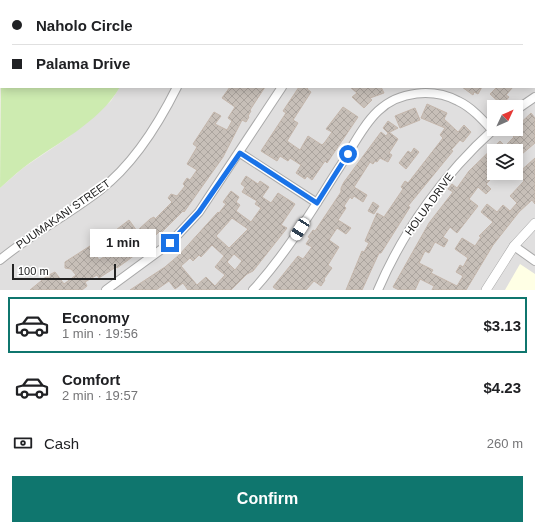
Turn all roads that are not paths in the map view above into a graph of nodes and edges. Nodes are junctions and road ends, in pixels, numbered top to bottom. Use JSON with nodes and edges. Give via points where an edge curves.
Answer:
{"nodes":[{"id":1,"x":177,"y":88,"type":"edge"},
{"id":2,"x":281,"y":88,"type":"edge"},
{"id":3,"x":535,"y":97,"type":"edge"},
{"id":4,"x":523,"y":105,"type":"edge"},
{"id":5,"x":487,"y":124,"type":"edge"},
{"id":6,"x":487,"y":135,"type":"edge"},
{"id":7,"x":240,"y":153,"type":"junction"},
{"id":8,"x":317,"y":203,"type":"junction"},
{"id":9,"x":535,"y":223,"type":"edge"},
{"id":10,"x":514,"y":246,"type":"junction"},
{"id":11,"x":0,"y":260,"type":"edge"},
{"id":12,"x":535,"y":261,"type":"edge"},
{"id":13,"x":106,"y":290,"type":"edge"},
{"id":14,"x":254,"y":290,"type":"edge"},
{"id":15,"x":378,"y":290,"type":"edge"},
{"id":16,"x":486,"y":290,"type":"edge"}],
"edges":[{"from":1,"to":11,"type":"street","name":"PUUMAKANI STREET","via":[[143,145],[124,168],[100,190]]},
{"from":2,"to":7,"type":"street"},
{"from":3,"to":4,"type":"street"},
{"from":5,"to":8,"type":"street","via":[[457,100],[417,93],[398,99],[384,107],[371,120]]},
{"from":6,"to":15,"type":"street","name":"HOLUA DRIVE","via":[[462,160],[423,210],[396,252]]},
{"from":7,"to":8,"type":"street"},
{"from":7,"to":13,"type":"street","via":[[204,206],[183,231],[157,254]]},
{"from":8,"to":14,"type":"street","via":[[280,258]]},
{"from":9,"to":10,"type":"street"},
{"from":10,"to":12,"type":"street"},
{"from":10,"to":16,"type":"street"}]}
